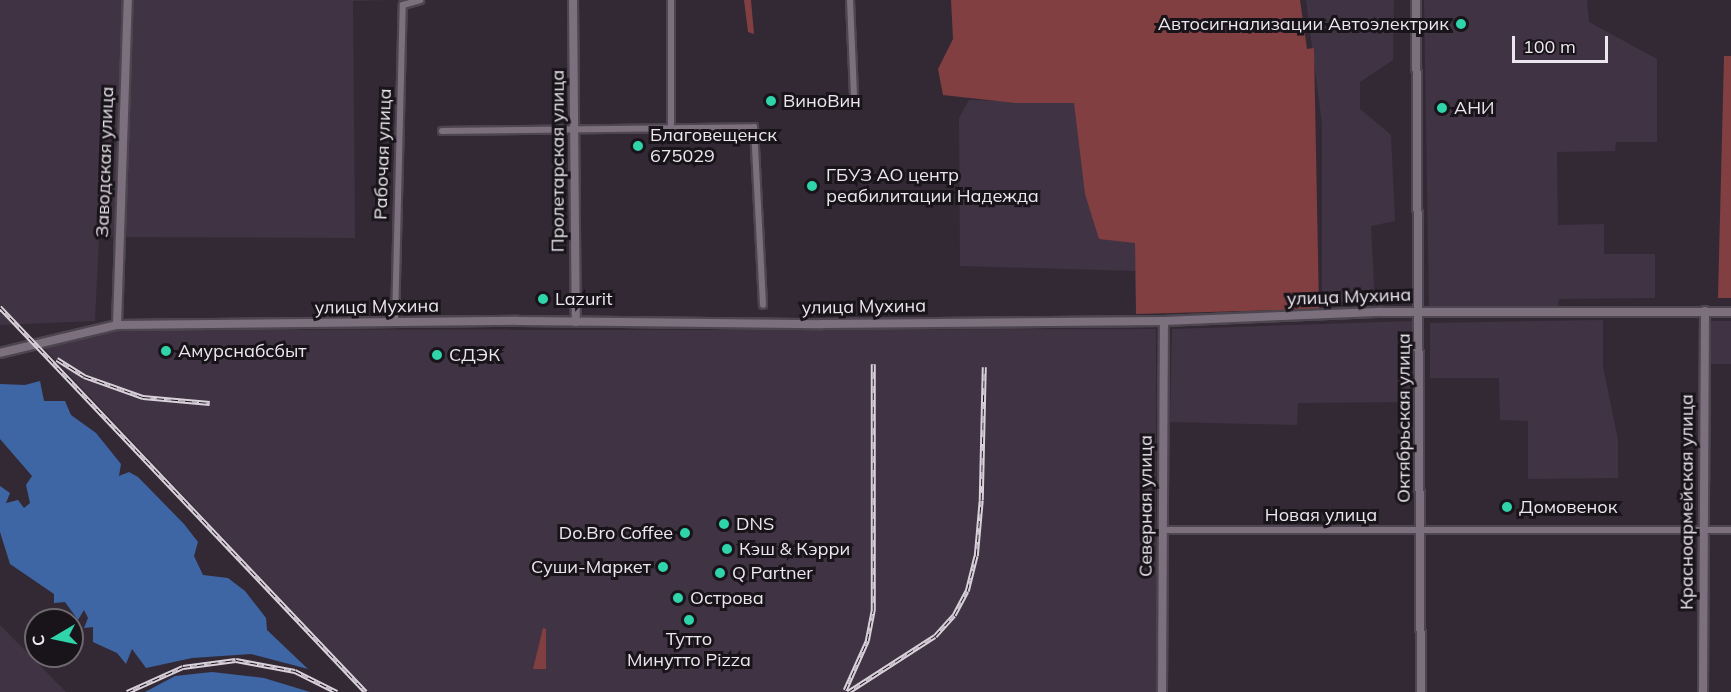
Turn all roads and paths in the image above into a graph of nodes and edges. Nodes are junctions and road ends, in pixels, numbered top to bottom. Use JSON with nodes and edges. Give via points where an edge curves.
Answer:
{"nodes":[{"id":1,"x":128,"y":0,"type":"edge"},
{"id":2,"x":420,"y":0,"type":"edge"},
{"id":3,"x":573,"y":0,"type":"edge"},
{"id":4,"x":671,"y":0,"type":"edge"},
{"id":5,"x":850,"y":0,"type":"edge"},
{"id":6,"x":1416,"y":0,"type":"edge"},
{"id":7,"x":854,"y":94,"type":"dead end"},
{"id":8,"x":671,"y":128,"type":"junction"},
{"id":9,"x":574,"y":129,"type":"junction"},
{"id":10,"x":442,"y":131,"type":"dead end"},
{"id":11,"x":763,"y":305,"type":"dead end"},
{"id":12,"x":1420,"y":311,"type":"junction"},
{"id":13,"x":1705,"y":312,"type":"junction"},
{"id":14,"x":1731,"y":312,"type":"edge"},
{"id":15,"x":1164,"y":321,"type":"junction"},
{"id":16,"x":395,"y":322,"type":"junction"},
{"id":17,"x":576,"y":322,"type":"junction"},
{"id":18,"x":117,"y":325,"type":"junction"},
{"id":19,"x":0,"y":353,"type":"edge"},
{"id":20,"x":1163,"y":530,"type":"junction"},
{"id":21,"x":1421,"y":530,"type":"junction"},
{"id":22,"x":1704,"y":530,"type":"junction"},
{"id":23,"x":1731,"y":530,"type":"edge"},
{"id":24,"x":1162,"y":692,"type":"edge"},
{"id":25,"x":1421,"y":692,"type":"edge"},
{"id":26,"x":1703,"y":692,"type":"edge"}],
"edges":[{"from":1,"to":18,"type":"main road","name":"Заводская улица"},
{"from":2,"to":16,"type":"street","name":"Рабочая улица","via":[[403,5]]},
{"from":3,"to":9,"type":"main road","name":"Пролетарская улица"},
{"from":4,"to":8,"type":"street"},
{"from":5,"to":7,"type":"street"},
{"from":6,"to":12,"type":"main road","name":"Октябрьская улица"},
{"from":8,"to":9,"type":"street"},
{"from":8,"to":11,"type":"street","via":[[754,127]]},
{"from":9,"to":10,"type":"street"},
{"from":9,"to":17,"type":"main road","name":"Пролетарская улица"},
{"from":12,"to":13,"type":"main road","name":"улица Мухина"},
{"from":12,"to":15,"type":"main road","name":"улица Мухина"},
{"from":12,"to":21,"type":"main road","name":"Октябрьская улица"},
{"from":13,"to":14,"type":"main road","name":"улица Мухина"},
{"from":13,"to":22,"type":"main road","name":"Красноармейская улица"},
{"from":15,"to":17,"type":"main road","name":"улица Мухина"},
{"from":15,"to":20,"type":"main road","name":"Северная улица"},
{"from":16,"to":17,"type":"main road","name":"улица Мухина"},
{"from":16,"to":18,"type":"main road","name":"улица Мухина"},
{"from":18,"to":19,"type":"main road","name":"улица Мухина"},
{"from":20,"to":21,"type":"street","name":"Новая улица"},
{"from":20,"to":24,"type":"main road","name":"Северная улица"},
{"from":21,"to":22,"type":"street","name":"Новая улица"},
{"from":21,"to":25,"type":"main road","name":"Октябрьская улица"},
{"from":22,"to":23,"type":"street","name":"Новая улица"},
{"from":22,"to":26,"type":"main road","name":"Красноармейская улица"}]}
